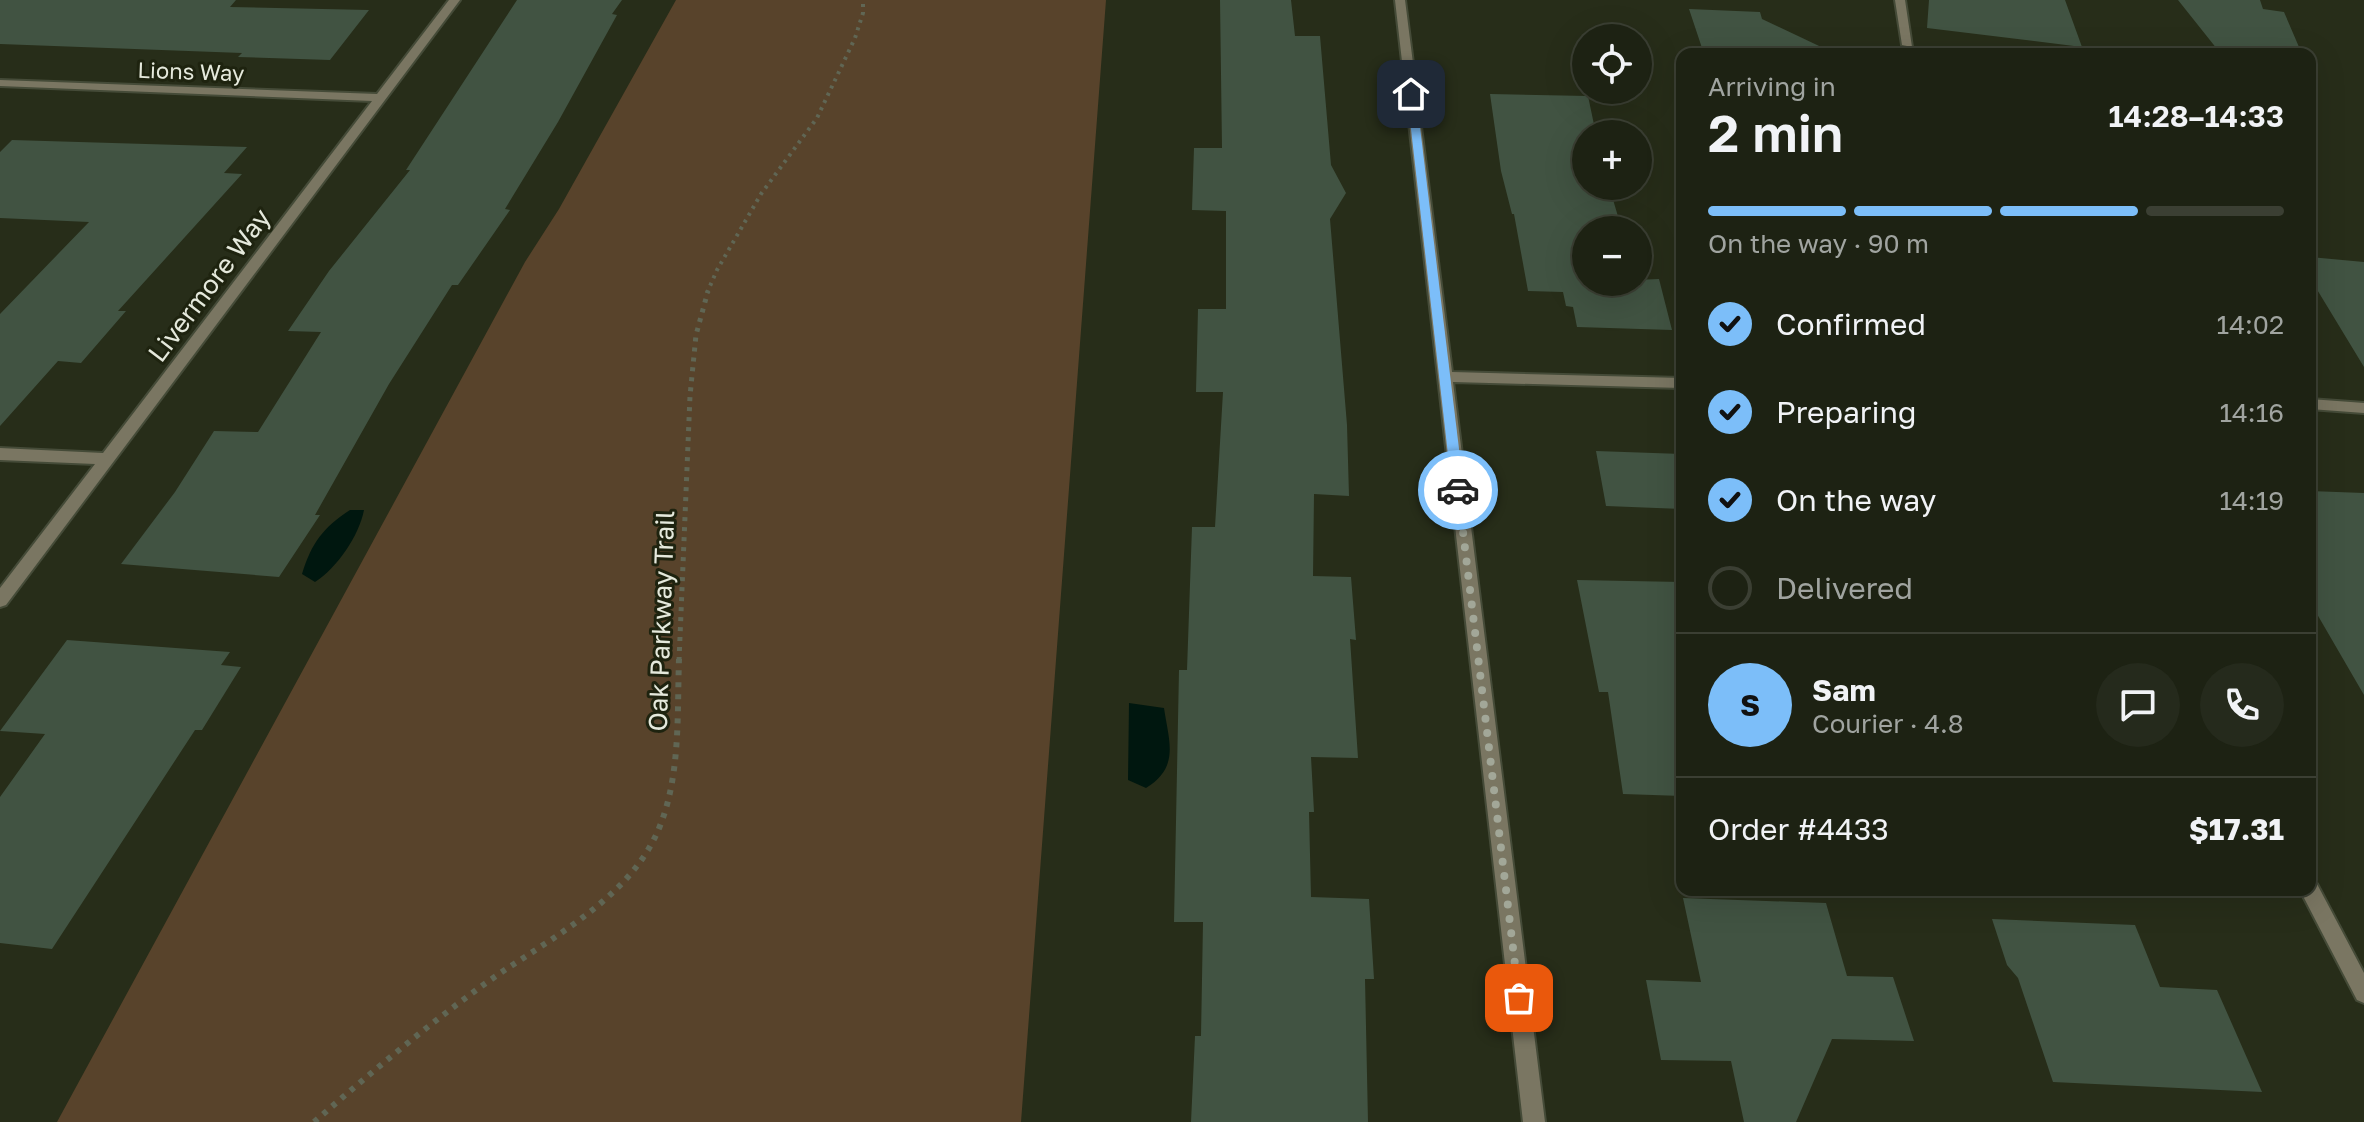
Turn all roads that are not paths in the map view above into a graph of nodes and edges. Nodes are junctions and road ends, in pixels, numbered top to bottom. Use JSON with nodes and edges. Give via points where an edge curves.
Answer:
{"nodes":[{"id":1,"x":455,"y":0,"type":"edge"},
{"id":2,"x":1400,"y":0,"type":"edge"},
{"id":3,"x":1900,"y":0,"type":"edge"},
{"id":4,"x":1908,"y":45,"type":"dead end"},
{"id":5,"x":0,"y":83,"type":"edge"},
{"id":6,"x":381,"y":98,"type":"junction"},
{"id":7,"x":1445,"y":377,"type":"junction"},
{"id":8,"x":1676,"y":383,"type":"edge"},
{"id":9,"x":2316,"y":404,"type":"edge"},
{"id":10,"x":2364,"y":408,"type":"edge"},
{"id":11,"x":0,"y":454,"type":"edge"},
{"id":12,"x":107,"y":459,"type":"junction"},
{"id":13,"x":0,"y":600,"type":"edge"},
{"id":14,"x":2313,"y":896,"type":"edge"},
{"id":15,"x":2364,"y":993,"type":"edge"},
{"id":16,"x":1534,"y":1122,"type":"edge"}],
"edges":[{"from":1,"to":6,"type":"street","name":"Livermore Way"},
{"from":2,"to":7,"type":"street"},
{"from":3,"to":4,"type":"street"},
{"from":5,"to":6,"type":"street","name":"Lions Way"},
{"from":6,"to":12,"type":"street","name":"Livermore Way"},
{"from":7,"to":8,"type":"street"},
{"from":7,"to":16,"type":"street"},
{"from":9,"to":10,"type":"street"},
{"from":11,"to":12,"type":"street"},
{"from":12,"to":13,"type":"street","name":"Livermore Way"},
{"from":14,"to":15,"type":"street"}]}
